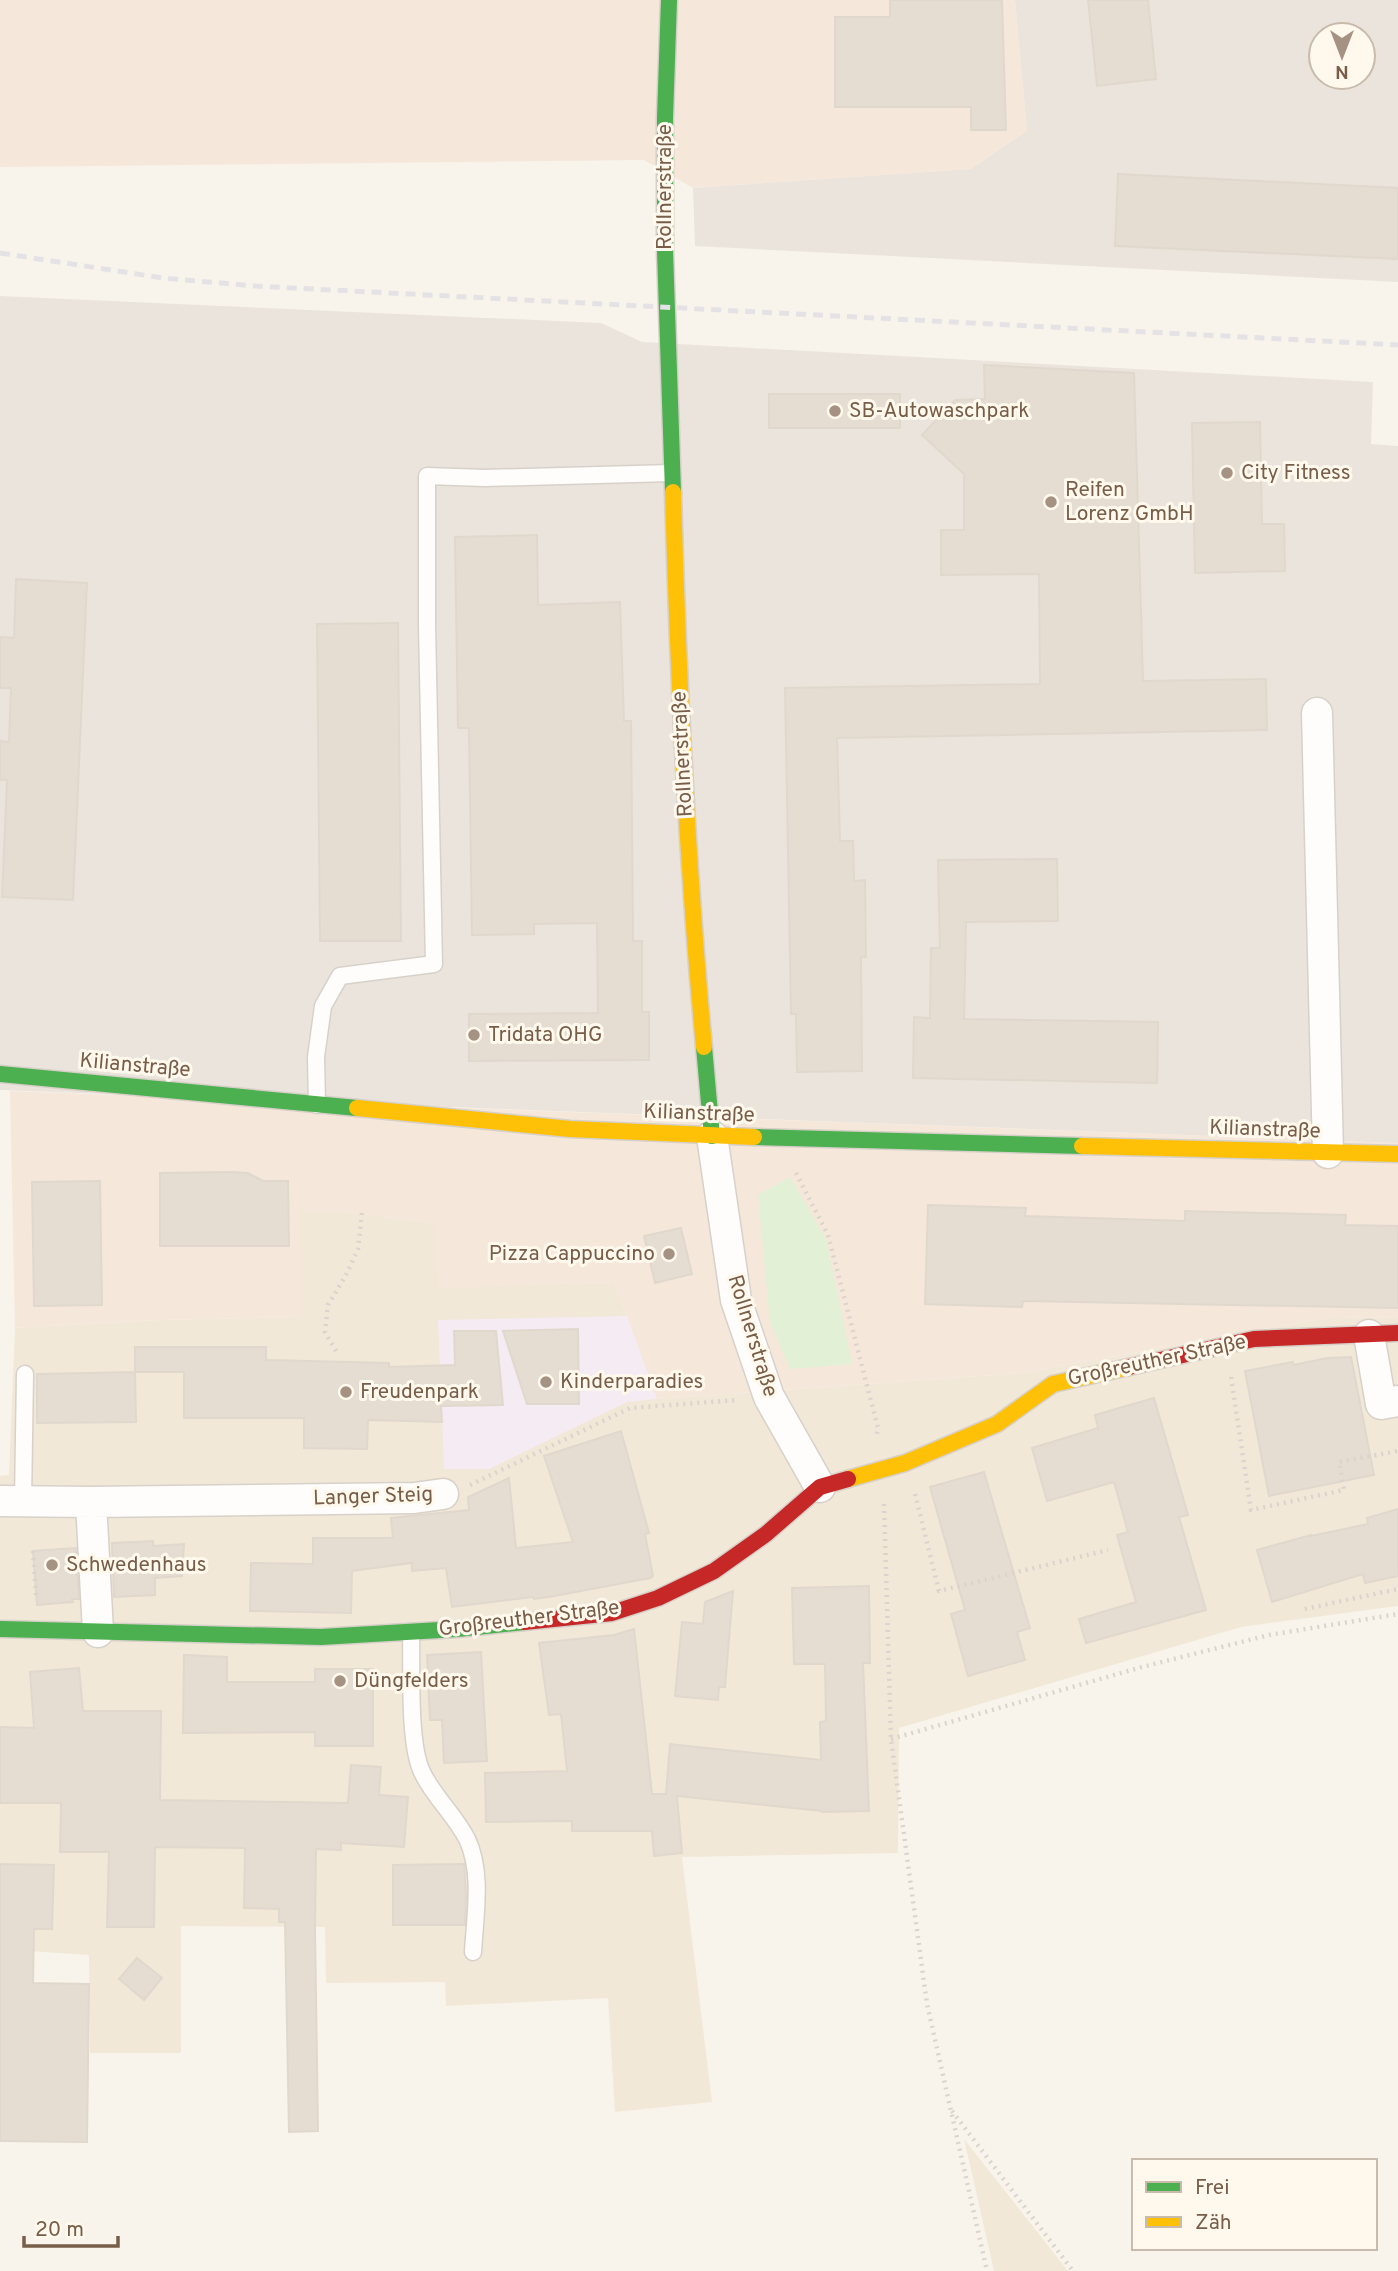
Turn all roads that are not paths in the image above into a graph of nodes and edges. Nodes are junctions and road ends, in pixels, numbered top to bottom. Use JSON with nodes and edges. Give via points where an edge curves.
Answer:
{"nodes":[{"id":1,"x":669,"y":0,"type":"edge"},
{"id":2,"x":671,"y":473,"type":"junction"},
{"id":3,"x":1317,"y":713,"type":"dead end"},
{"id":4,"x":0,"y":1074,"type":"edge"},
{"id":5,"x":317,"y":1105,"type":"junction"},
{"id":6,"x":712,"y":1136,"type":"junction"},
{"id":7,"x":1328,"y":1153,"type":"junction"},
{"id":8,"x":1398,"y":1154,"type":"edge"},
{"id":9,"x":1384,"y":1334,"type":"edge"},
{"id":10,"x":25,"y":1374,"type":"dead end"},
{"id":11,"x":1398,"y":1401,"type":"edge"},
{"id":12,"x":820,"y":1487,"type":"junction"},
{"id":13,"x":443,"y":1494,"type":"road end"},
{"id":14,"x":11,"y":1501,"type":"edge"},
{"id":15,"x":91,"y":1502,"type":"junction"},
{"id":16,"x":0,"y":1629,"type":"edge"},
{"id":17,"x":98,"y":1632,"type":"junction"},
{"id":18,"x":411,"y":1632,"type":"junction"},
{"id":19,"x":473,"y":1952,"type":"dead end"}],
"edges":[{"from":1,"to":2,"type":"street","name":"Rollnerstraße","via":[[665,206]]},
{"from":2,"to":5,"type":"lane","via":[[427,476],[434,964],[340,976],[323,1006],[316,1057]]},
{"from":2,"to":6,"type":"street","name":"Rollnerstraße","via":[[693,929]]},
{"from":3,"to":7,"type":"street"},
{"from":4,"to":5,"type":"street","name":"Kilianstraße"},
{"from":5,"to":6,"type":"street","name":"Kilianstraße","via":[[507,1125]]},
{"from":6,"to":7,"type":"street","name":"Kilianstraße"},
{"from":6,"to":12,"type":"street","name":"Rollnerstraße","via":[[736,1300],[769,1397]]},
{"from":7,"to":8,"type":"street","name":"Kilianstraße"},
{"from":9,"to":11,"type":"street","name":"Großreuther Straße","via":[[1381,1404]]},
{"from":9,"to":12,"type":"street","name":"Großreuther Straße","via":[[1254,1339],[1053,1384],[997,1424],[884,1470]]},
{"from":10,"to":14,"type":"lane"},
{"from":12,"to":18,"type":"street","name":"Großreuther Straße","via":[[714,1571],[658,1598],[612,1612]]},
{"from":13,"to":15,"type":"street","name":"Langer Steig","via":[[414,1499]]},
{"from":14,"to":15,"type":"street","name":"Langer Steig"},
{"from":15,"to":17,"type":"street"},
{"from":16,"to":17,"type":"street","name":"Großreuther Straße"},
{"from":17,"to":18,"type":"street","name":"Großreuther Straße","via":[[321,1637]]},
{"from":18,"to":19,"type":"lane","via":[[413,1731],[421,1771],[468,1841],[473,1859]]}]}
